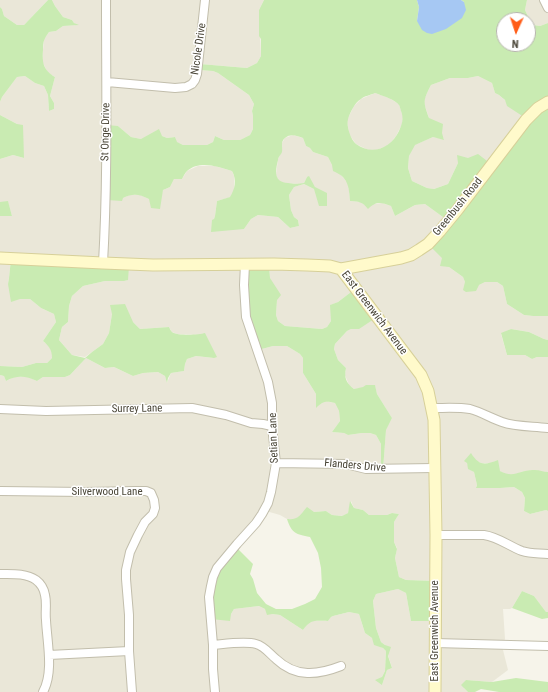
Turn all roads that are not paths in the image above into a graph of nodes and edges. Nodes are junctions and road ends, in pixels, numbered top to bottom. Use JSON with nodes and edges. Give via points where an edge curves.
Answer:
{"nodes":[{"id":1,"x":106,"y":0,"type":"edge"},
{"id":2,"x":205,"y":0,"type":"edge"},
{"id":3,"x":544,"y":0,"type":"edge"},
{"id":4,"x":548,"y":8,"type":"edge"},
{"id":5,"x":107,"y":82,"type":"junction"},
{"id":6,"x":548,"y":102,"type":"edge"},
{"id":7,"x":0,"y":258,"type":"edge"},
{"id":8,"x":103,"y":263,"type":"junction"},
{"id":9,"x":245,"y":264,"type":"junction"},
{"id":10,"x":341,"y":269,"type":"junction"},
{"id":11,"x":432,"y":408,"type":"junction"},
{"id":12,"x":0,"y":409,"type":"edge"},
{"id":13,"x":272,"y":426,"type":"junction"},
{"id":14,"x":548,"y":428,"type":"edge"},
{"id":15,"x":276,"y":463,"type":"junction"},
{"id":16,"x":434,"y":468,"type":"junction"},
{"id":17,"x":0,"y":491,"type":"edge"},
{"id":18,"x":436,"y":535,"type":"junction"},
{"id":19,"x":548,"y":554,"type":"edge"},
{"id":20,"x":0,"y":574,"type":"edge"},
{"id":21,"x":435,"y":643,"type":"junction"},
{"id":22,"x":213,"y":645,"type":"junction"},
{"id":23,"x":548,"y":646,"type":"edge"},
{"id":24,"x":129,"y":650,"type":"junction"},
{"id":25,"x":49,"y":655,"type":"junction"},
{"id":26,"x":341,"y":666,"type":"dead end"},
{"id":27,"x":43,"y":692,"type":"edge"},
{"id":28,"x":132,"y":692,"type":"edge"},
{"id":29,"x":215,"y":692,"type":"edge"},
{"id":30,"x":435,"y":692,"type":"edge"}],
"edges":[{"from":1,"to":5,"type":"street","name":"St Onge Drive"},
{"from":2,"to":5,"type":"street","name":"Nicole Drive","via":[[197,74],[192,84],[174,88]]},
{"from":3,"to":4,"type":"street"},
{"from":5,"to":8,"type":"street","name":"St Onge Drive"},
{"from":6,"to":10,"type":"street","name":"Greenbush Road","via":[[526,120],[428,244],[401,258]]},
{"from":7,"to":8,"type":"street","name":"East Greenwich Avenue"},
{"from":8,"to":9,"type":"street","name":"East Greenwich Avenue"},
{"from":9,"to":10,"type":"street","name":"East Greenwich Avenue","via":[[322,265]]},
{"from":9,"to":13,"type":"street","name":"Setian Lane","via":[[246,317],[268,382],[272,403]]},
{"from":10,"to":11,"type":"street","name":"East Greenwich Avenue","via":[[421,374]]},
{"from":11,"to":14,"type":"street","via":[[462,408],[509,424]]},
{"from":11,"to":16,"type":"street","name":"East Greenwich Avenue"},
{"from":12,"to":13,"type":"street","name":"Surrey Lane","via":[[46,411],[192,408]]},
{"from":13,"to":15,"type":"street","name":"Setian Lane"},
{"from":15,"to":16,"type":"street","name":"Flanders Drive","via":[[346,464],[366,469]]},
{"from":15,"to":22,"type":"street","name":"Setian Lane","via":[[268,503],[262,514],[223,560],[213,577],[209,597]]},
{"from":16,"to":18,"type":"street","name":"East Greenwich Avenue"},
{"from":17,"to":24,"type":"street","name":"Silverwood Lane","via":[[151,493],[155,508],[138,535],[127,566]]},
{"from":18,"to":19,"type":"street","via":[[491,536],[524,551]]},
{"from":18,"to":21,"type":"street","name":"East Greenwich Avenue"},
{"from":20,"to":25,"type":"street","via":[[30,576],[41,586],[45,595]]},
{"from":21,"to":23,"type":"street"},
{"from":21,"to":30,"type":"street","name":"East Greenwich Avenue"},
{"from":22,"to":26,"type":"street","via":[[255,644],[263,647],[284,665],[302,673],[328,671]]},
{"from":22,"to":29,"type":"street","name":"Setian Lane"},
{"from":24,"to":25,"type":"street"},
{"from":24,"to":28,"type":"street","name":"Silverwood Lane"},
{"from":25,"to":27,"type":"street","via":[[48,679]]}]}
